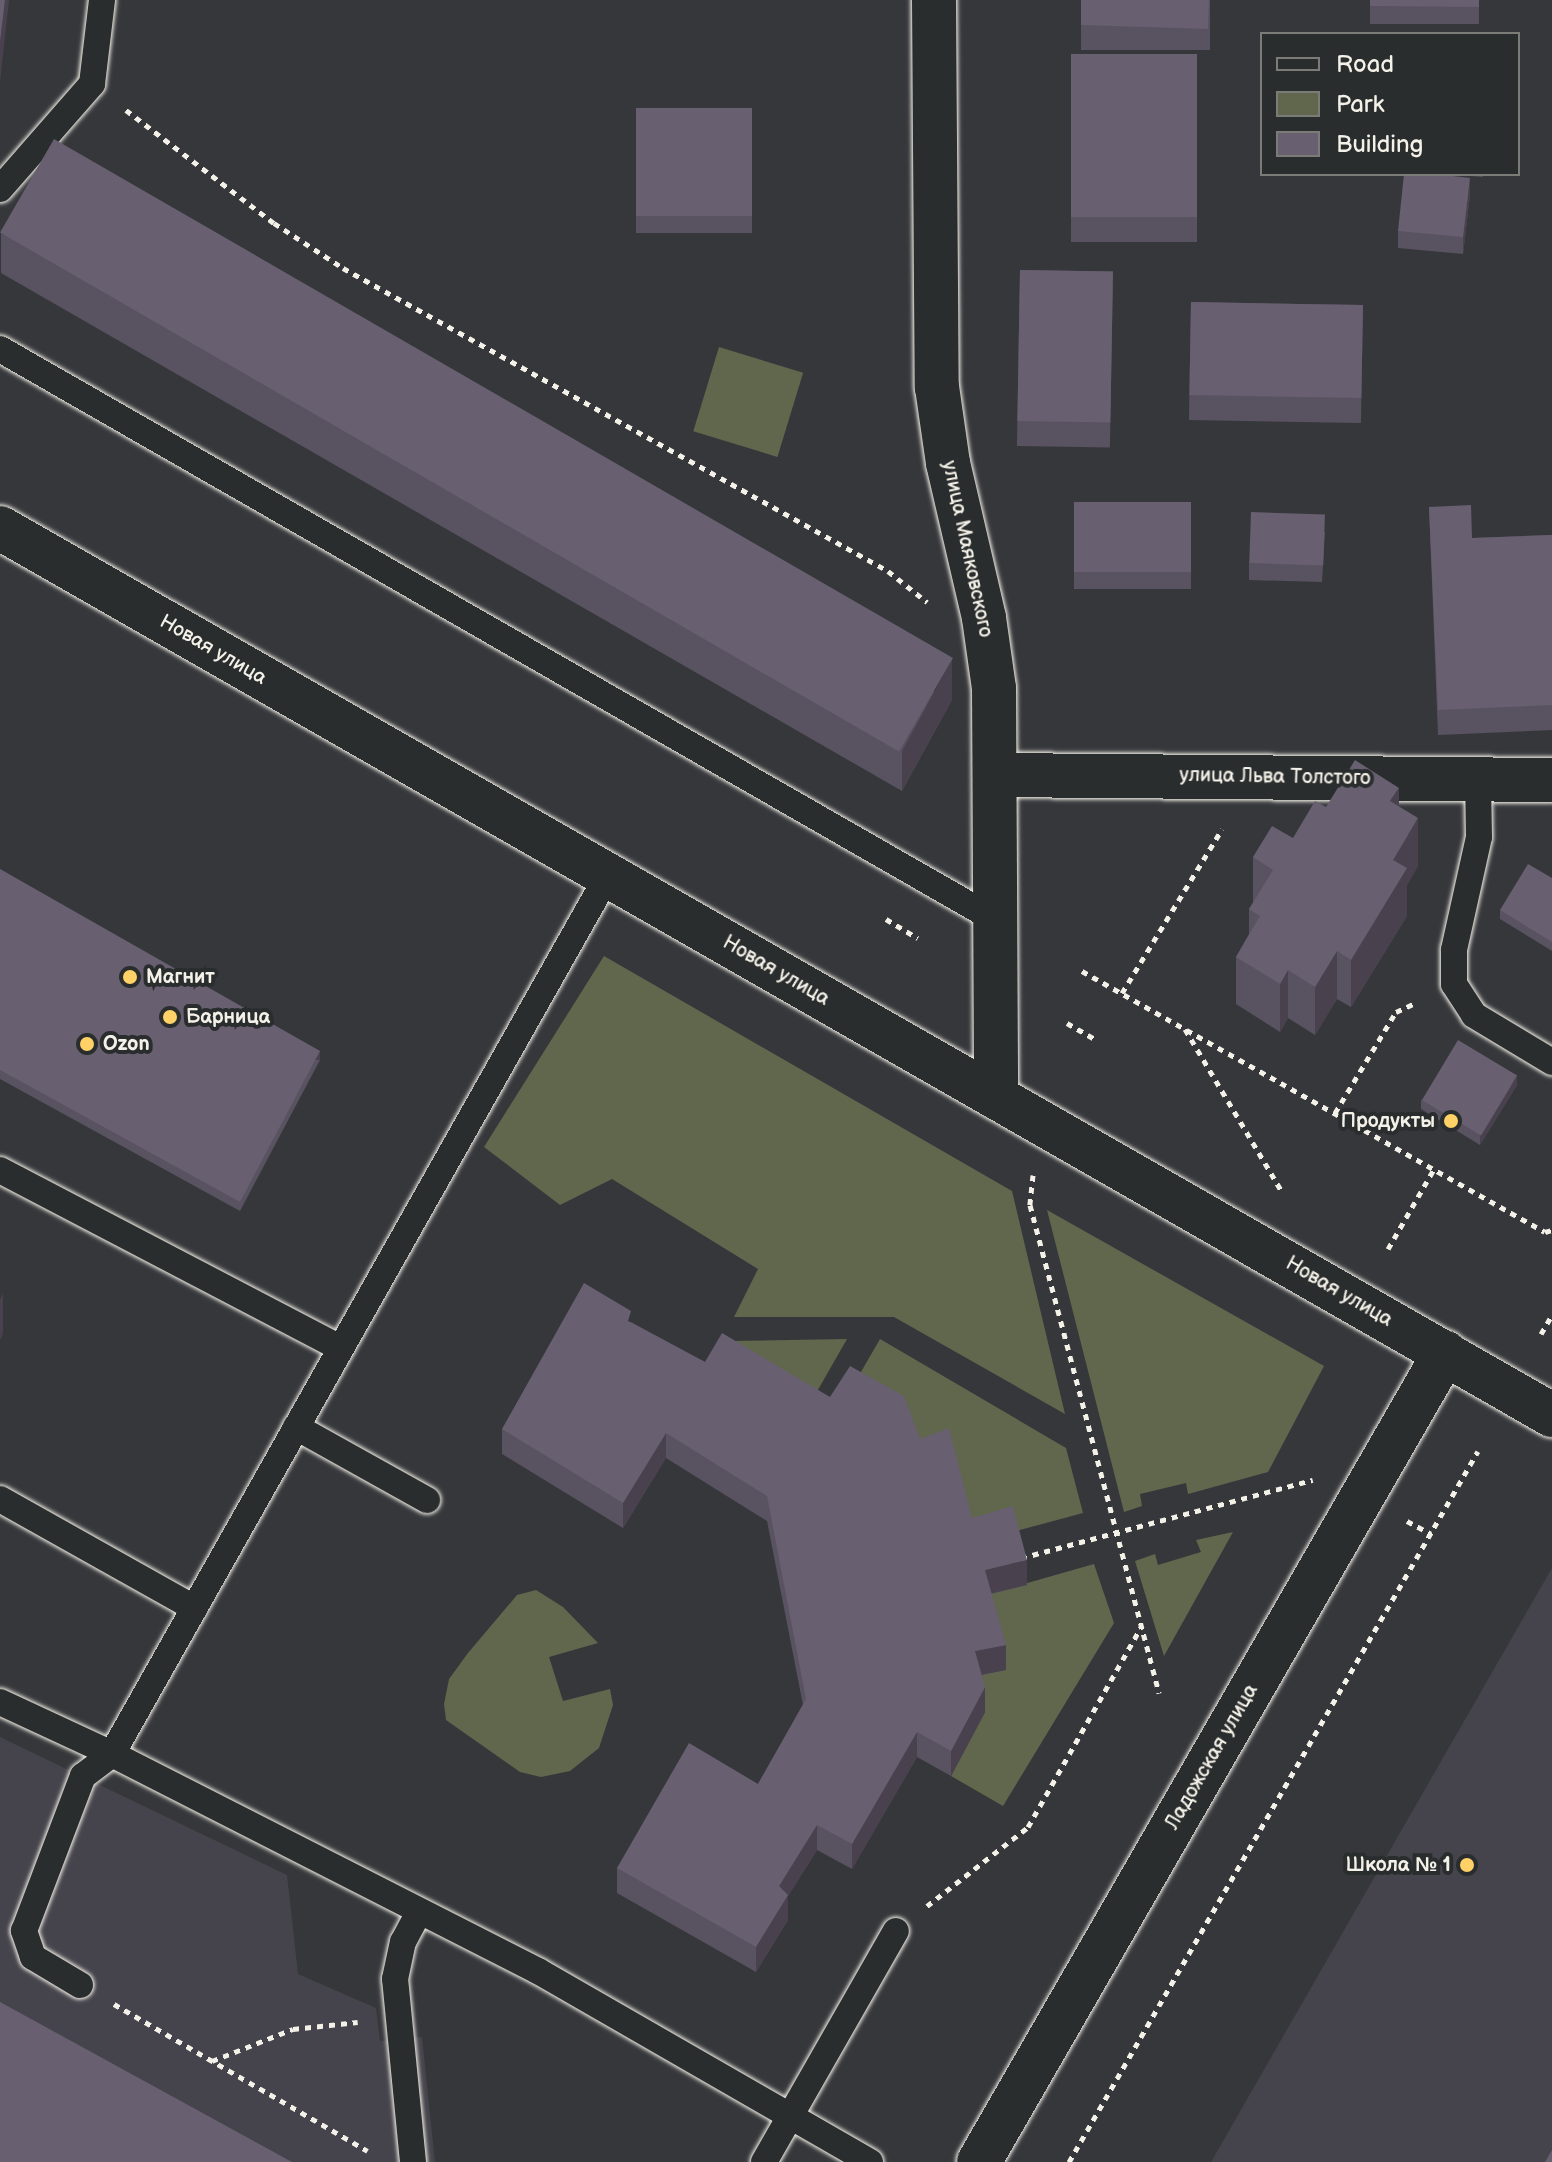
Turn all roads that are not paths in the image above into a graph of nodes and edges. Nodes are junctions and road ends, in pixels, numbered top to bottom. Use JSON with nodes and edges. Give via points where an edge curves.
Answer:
{"nodes":[{"id":1,"x":102,"y":0,"type":"edge"},
{"id":2,"x":934,"y":0,"type":"edge"},
{"id":3,"x":0,"y":189,"type":"edge"},
{"id":4,"x":0,"y":349,"type":"edge"},
{"id":5,"x":0,"y":528,"type":"edge"},
{"id":6,"x":997,"y":775,"type":"junction"},
{"id":7,"x":1478,"y":779,"type":"junction"},
{"id":8,"x":1552,"y":780,"type":"edge"},
{"id":9,"x":608,"y":875,"type":"junction"},
{"id":10,"x":996,"y":920,"type":"junction"},
{"id":11,"x":1552,"y":1062,"type":"edge"},
{"id":12,"x":996,"y":1097,"type":"junction"},
{"id":13,"x":0,"y":1170,"type":"edge"},
{"id":14,"x":340,"y":1348,"type":"junction"},
{"id":15,"x":1445,"y":1353,"type":"junction"},
{"id":16,"x":1552,"y":1415,"type":"edge"},
{"id":17,"x":296,"y":1427,"type":"junction"},
{"id":18,"x":0,"y":1499,"type":"edge"},
{"id":19,"x":427,"y":1500,"type":"dead end"},
{"id":20,"x":194,"y":1608,"type":"junction"},
{"id":21,"x":0,"y":1702,"type":"edge"},
{"id":22,"x":112,"y":1754,"type":"junction"},
{"id":23,"x":419,"y":1912,"type":"junction"},
{"id":24,"x":896,"y":1931,"type":"road end"},
{"id":25,"x":80,"y":1985,"type":"road end"},
{"id":26,"x":790,"y":2116,"type":"junction"},
{"id":27,"x":413,"y":2162,"type":"edge"},
{"id":28,"x":764,"y":2162,"type":"edge"},
{"id":29,"x":870,"y":2162,"type":"edge"},
{"id":30,"x":979,"y":2162,"type":"edge"}],
"edges":[{"from":1,"to":3,"type":"lane","via":[[92,84]]},
{"from":2,"to":6,"type":"street","name":"улица Маяковского","via":[[937,387],[948,463],[984,618],[994,688]]},
{"from":4,"to":10,"type":"lane"},
{"from":5,"to":9,"type":"street","name":"Новая улица"},
{"from":6,"to":7,"type":"street","name":"улица Льва Толстого"},
{"from":6,"to":10,"type":"street","name":"улица Маяковского"},
{"from":7,"to":8,"type":"street","name":"улица Льва Толстого"},
{"from":7,"to":11,"type":"lane","via":[[1479,837],[1454,950],[1454,984],[1474,1015]]},
{"from":9,"to":12,"type":"street","name":"Новая улица"},
{"from":9,"to":14,"type":"lane"},
{"from":10,"to":12,"type":"street","name":"улица Маяковского"},
{"from":12,"to":15,"type":"street","name":"Новая улица"},
{"from":13,"to":14,"type":"lane"},
{"from":14,"to":17,"type":"lane"},
{"from":15,"to":16,"type":"street","name":"Новая улица"},
{"from":15,"to":30,"type":"street","name":"Ладожская улица"},
{"from":17,"to":19,"type":"lane"},
{"from":17,"to":20,"type":"lane"},
{"from":18,"to":20,"type":"lane"},
{"from":20,"to":22,"type":"lane"},
{"from":21,"to":22,"type":"lane"},
{"from":22,"to":23,"type":"lane"},
{"from":22,"to":25,"type":"lane","via":[[83,1776],[24,1931],[33,1957]]},
{"from":23,"to":26,"type":"lane","via":[[538,1971]]},
{"from":23,"to":27,"type":"lane","via":[[403,1942],[395,1979]]},
{"from":24,"to":26,"type":"lane"},
{"from":26,"to":28,"type":"lane"},
{"from":26,"to":29,"type":"lane"}]}
